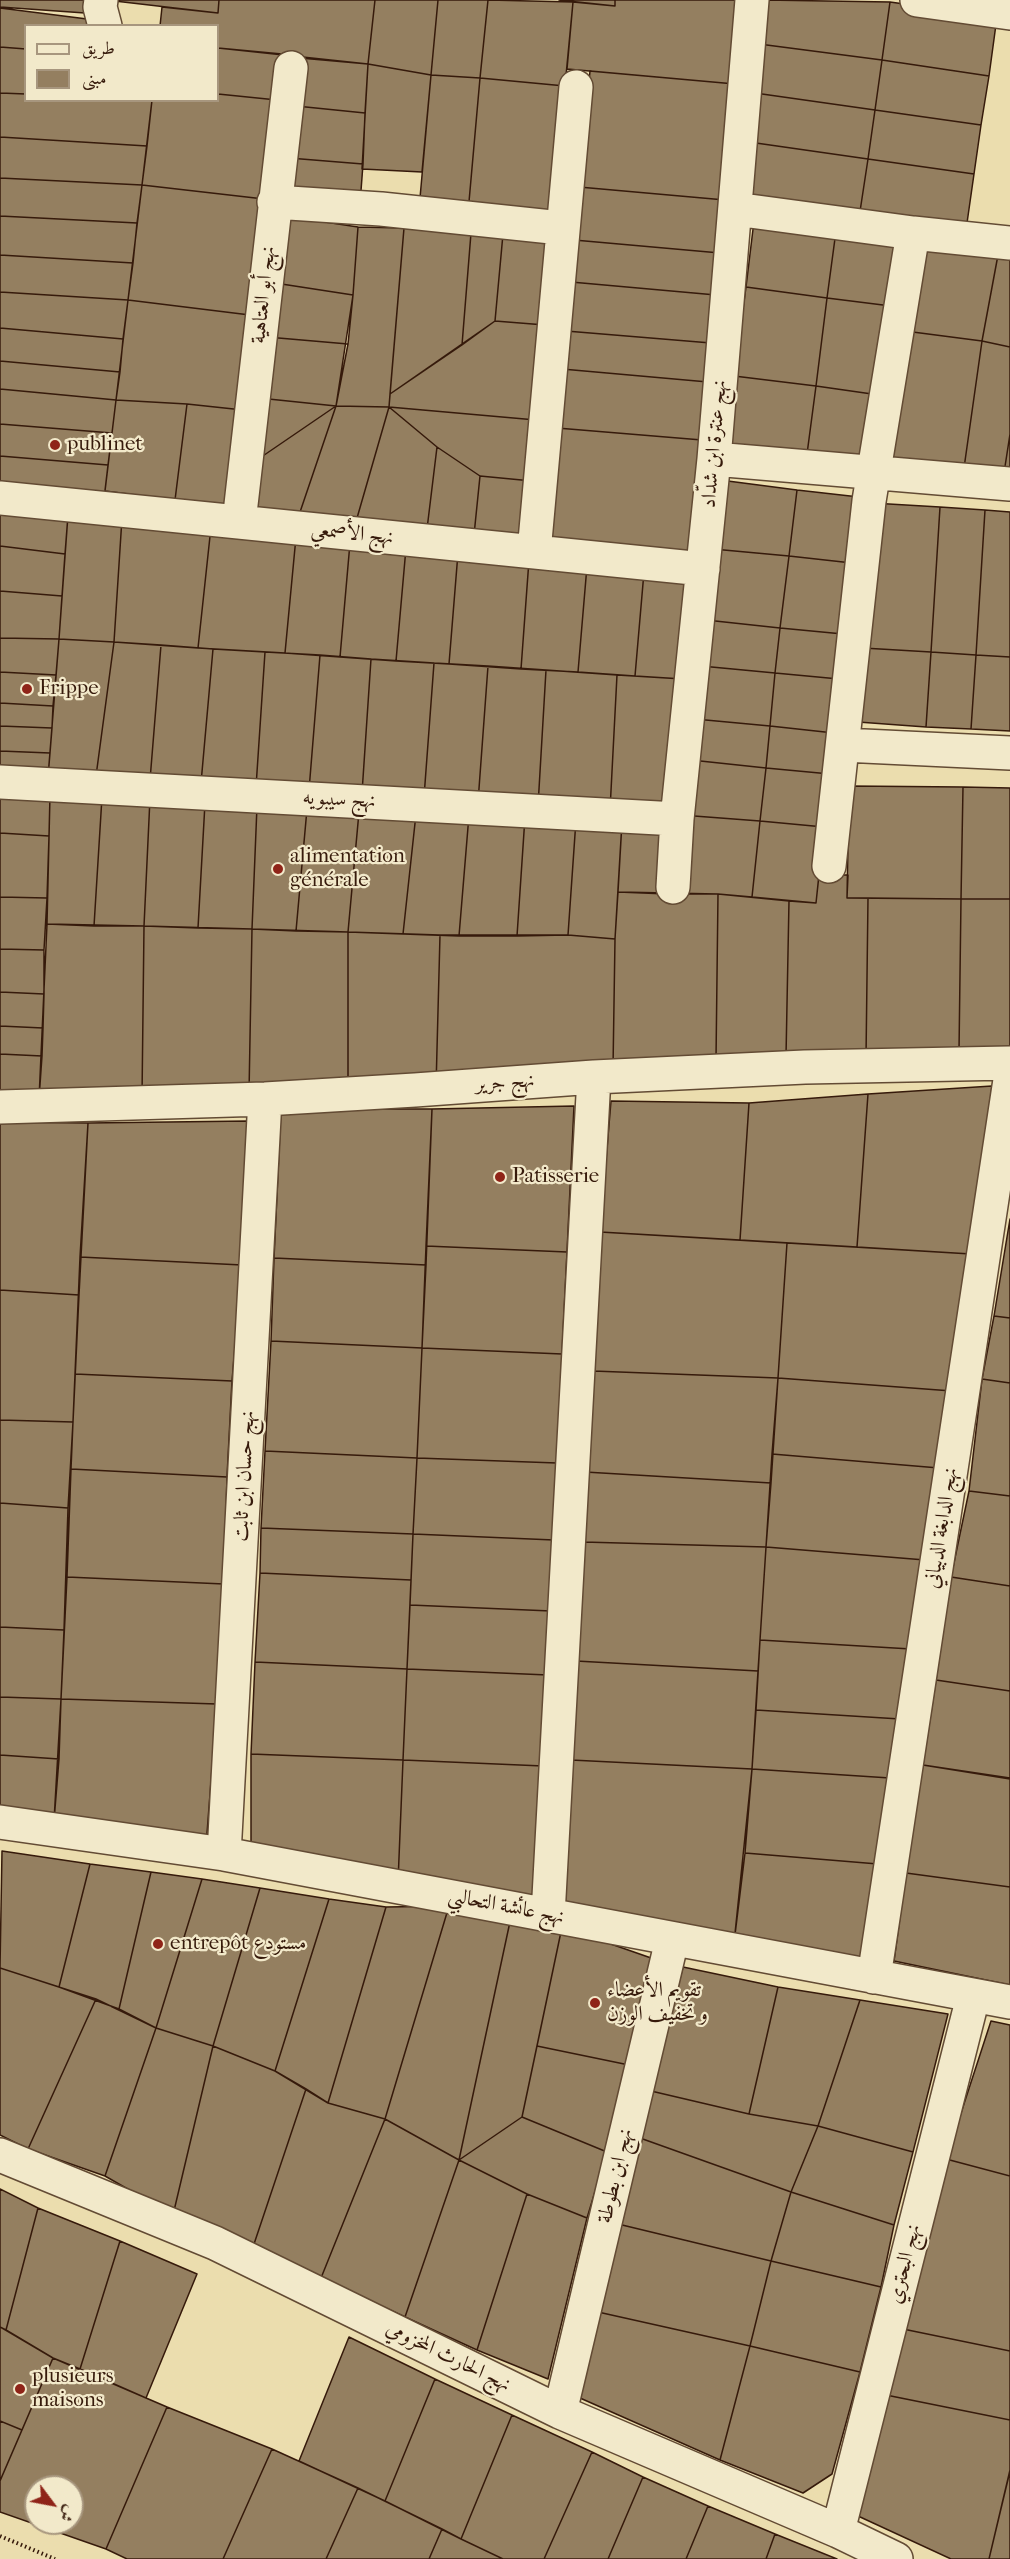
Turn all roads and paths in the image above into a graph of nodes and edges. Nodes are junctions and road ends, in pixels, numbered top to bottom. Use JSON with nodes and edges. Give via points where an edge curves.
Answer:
{"nodes":[{"id":1,"x":101,"y":0,"type":"edge"},
{"id":2,"x":752,"y":0,"type":"edge"},
{"id":3,"x":917,"y":0,"type":"edge"},
{"id":4,"x":1010,"y":13,"type":"edge"},
{"id":5,"x":104,"y":24,"type":"edge"},
{"id":6,"x":291,"y":68,"type":"dead end"},
{"id":7,"x":576,"y":87,"type":"dead end"},
{"id":8,"x":274,"y":202,"type":"junction"},
{"id":9,"x":735,"y":209,"type":"junction"},
{"id":10,"x":561,"y":228,"type":"junction"},
{"id":11,"x":913,"y":233,"type":"junction"},
{"id":12,"x":1010,"y":243,"type":"edge"},
{"id":13,"x":714,"y":459,"type":"junction"},
{"id":14,"x":875,"y":472,"type":"junction"},
{"id":15,"x":1010,"y":484,"type":"edge"},
{"id":16,"x":0,"y":498,"type":"edge"},
{"id":17,"x":239,"y":522,"type":"junction"},
{"id":18,"x":534,"y":552,"type":"junction"},
{"id":19,"x":703,"y":569,"type":"junction"},
{"id":20,"x":843,"y":745,"type":"junction"},
{"id":21,"x":1010,"y":753,"type":"edge"},
{"id":22,"x":0,"y":782,"type":"edge"},
{"id":23,"x":677,"y":819,"type":"junction"},
{"id":24,"x":829,"y":866,"type":"dead end"},
{"id":25,"x":673,"y":887,"type":"dead end"},
{"id":26,"x":1010,"y":1064,"type":"edge"},
{"id":27,"x":594,"y":1077,"type":"junction"},
{"id":28,"x":1010,"y":1080,"type":"edge"},
{"id":29,"x":265,"y":1099,"type":"junction"},
{"id":30,"x":0,"y":1107,"type":"edge"},
{"id":31,"x":0,"y":1822,"type":"edge"},
{"id":32,"x":224,"y":1854,"type":"junction"},
{"id":33,"x":548,"y":1915,"type":"junction"},
{"id":34,"x":672,"y":1940,"type":"junction"},
{"id":35,"x":874,"y":1977,"type":"junction"},
{"id":36,"x":973,"y":1997,"type":"junction"},
{"id":37,"x":1010,"y":2002,"type":"edge"},
{"id":38,"x":0,"y":2155,"type":"edge"},
{"id":39,"x":560,"y":2412,"type":"junction"},
{"id":40,"x":838,"y":2531,"type":"junction"},
{"id":41,"x":0,"y":2536,"type":"edge"},
{"id":42,"x":55,"y":2559,"type":"edge"},
{"id":43,"x":896,"y":2559,"type":"edge"}],
"edges":[{"from":1,"to":5,"type":"street"},
{"from":2,"to":9,"type":"street","name":"نهج عنترة ابن شدّاد"},
{"from":3,"to":4,"type":"street"},
{"from":6,"to":8,"type":"street","name":"نهج أبو العتاهية"},
{"from":7,"to":10,"type":"street"},
{"from":8,"to":10,"type":"street"},
{"from":8,"to":17,"type":"street","name":"نهج أبو العتاهية"},
{"from":9,"to":11,"type":"street"},
{"from":9,"to":13,"type":"street","name":"نهج عنترة ابن شدّاد"},
{"from":10,"to":18,"type":"street"},
{"from":11,"to":12,"type":"street"},
{"from":11,"to":14,"type":"street"},
{"from":13,"to":14,"type":"street"},
{"from":13,"to":19,"type":"street","name":"نهج عنترة ابن شدّاد"},
{"from":14,"to":15,"type":"street"},
{"from":14,"to":20,"type":"street"},
{"from":16,"to":17,"type":"street","name":"نهج الأصمعي"},
{"from":17,"to":18,"type":"street","name":"نهج الأصمعي"},
{"from":18,"to":19,"type":"street","name":"نهج الأصمعي"},
{"from":19,"to":23,"type":"street","name":"نهج عنترة ابن شدّاد"},
{"from":20,"to":21,"type":"street"},
{"from":20,"to":24,"type":"street"},
{"from":22,"to":23,"type":"street","name":"نهج سيبويه"},
{"from":23,"to":25,"type":"street","name":"نهج عنترة ابن شدّاد"},
{"from":26,"to":27,"type":"street","name":"نهج جرير","via":[[805,1066]]},
{"from":27,"to":29,"type":"street","name":"نهج جرير"},
{"from":27,"to":33,"type":"street"},
{"from":28,"to":35,"type":"street","name":"نهج الدابغة الدبياني"},
{"from":29,"to":30,"type":"street","name":"نهج جرير"},
{"from":29,"to":32,"type":"street","name":"نهج حسان ابن ثابت"},
{"from":31,"to":32,"type":"street","name":"نهج عائشة التحالبي"},
{"from":32,"to":33,"type":"street","name":"نهج عائشة التحالبي"},
{"from":33,"to":34,"type":"street","name":"نهج عائشة التحالبي"},
{"from":34,"to":35,"type":"street","name":"نهج عائشة التحالبي"},
{"from":34,"to":39,"type":"street","name":"نهج ابن بطوطة"},
{"from":35,"to":36,"type":"street","name":"نهج عائشة التحالبي"},
{"from":36,"to":37,"type":"street","name":"نهج عائشة التحالبي"},
{"from":36,"to":40,"type":"street","name":"نهج البحتري"},
{"from":38,"to":39,"type":"street","name":"نهج الحارث المخزومي","via":[[215,2243]]},
{"from":39,"to":40,"type":"street","name":"نهج الحارث المخزومي"},
{"from":40,"to":43,"type":"street","name":"نهج الحارث المخزومي"},
{"from":41,"to":42,"type":"path"}]}
